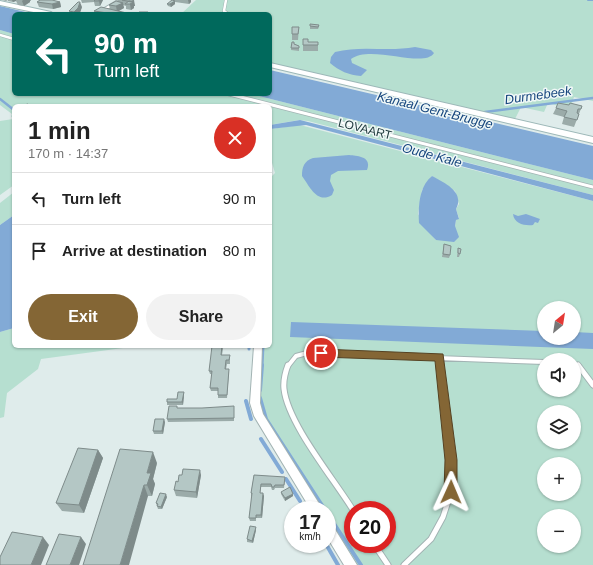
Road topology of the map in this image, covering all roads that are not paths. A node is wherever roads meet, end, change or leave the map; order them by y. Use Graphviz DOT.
graph roads {
  1 [pos="121,0"];
  2 [pos="226,0"];
  3 [pos="0,3"];
  4 [pos="42,12"];
  5 [pos="100,12"];
  6 [pos="224,12"];
  7 [pos="0,35"];
  8 [pos="12,38"];
  9 [pos="272,65"];
  10 [pos="237,96"];
  11 [pos="268,104"];
  12 [pos="272,105"];
  13 [pos="593,140"];
  14 [pos="593,187"];
  15 [pos="258,348"];
  16 [pos="440,357"];
  17 [pos="537,362"];
  18 [pos="581,369"];
  19 [pos="593,385"];
  20 [pos="311,501"];
  21 [pos="347,501"];
  22 [pos="336,541"];
  23 [pos="380,553"];
  24 [pos="351,565"];
  25 [pos="388,565"];
  26 [pos="404,565"];
  1 -- 5 [label="street"];
  2 -- 6 [label="lane"];
  3 -- 4 [label="street"];
  7 -- 8 [label="lane"];
  9 -- 13 [label="street"];
  10 -- 11 [label="lane, LOVAART"];
  12 -- 14 [label="lane, LOVAART"];
  15 -- 20 [label="street"];
  16 -- 17 [label="lane"];
  16 -- 21 [label="lane"];
  16 -- 26 [label="lane"];
  18 -- 19 [label="lane"];
  22 -- 24 [label="street"];
  23 -- 25 [label="lane"];
}
